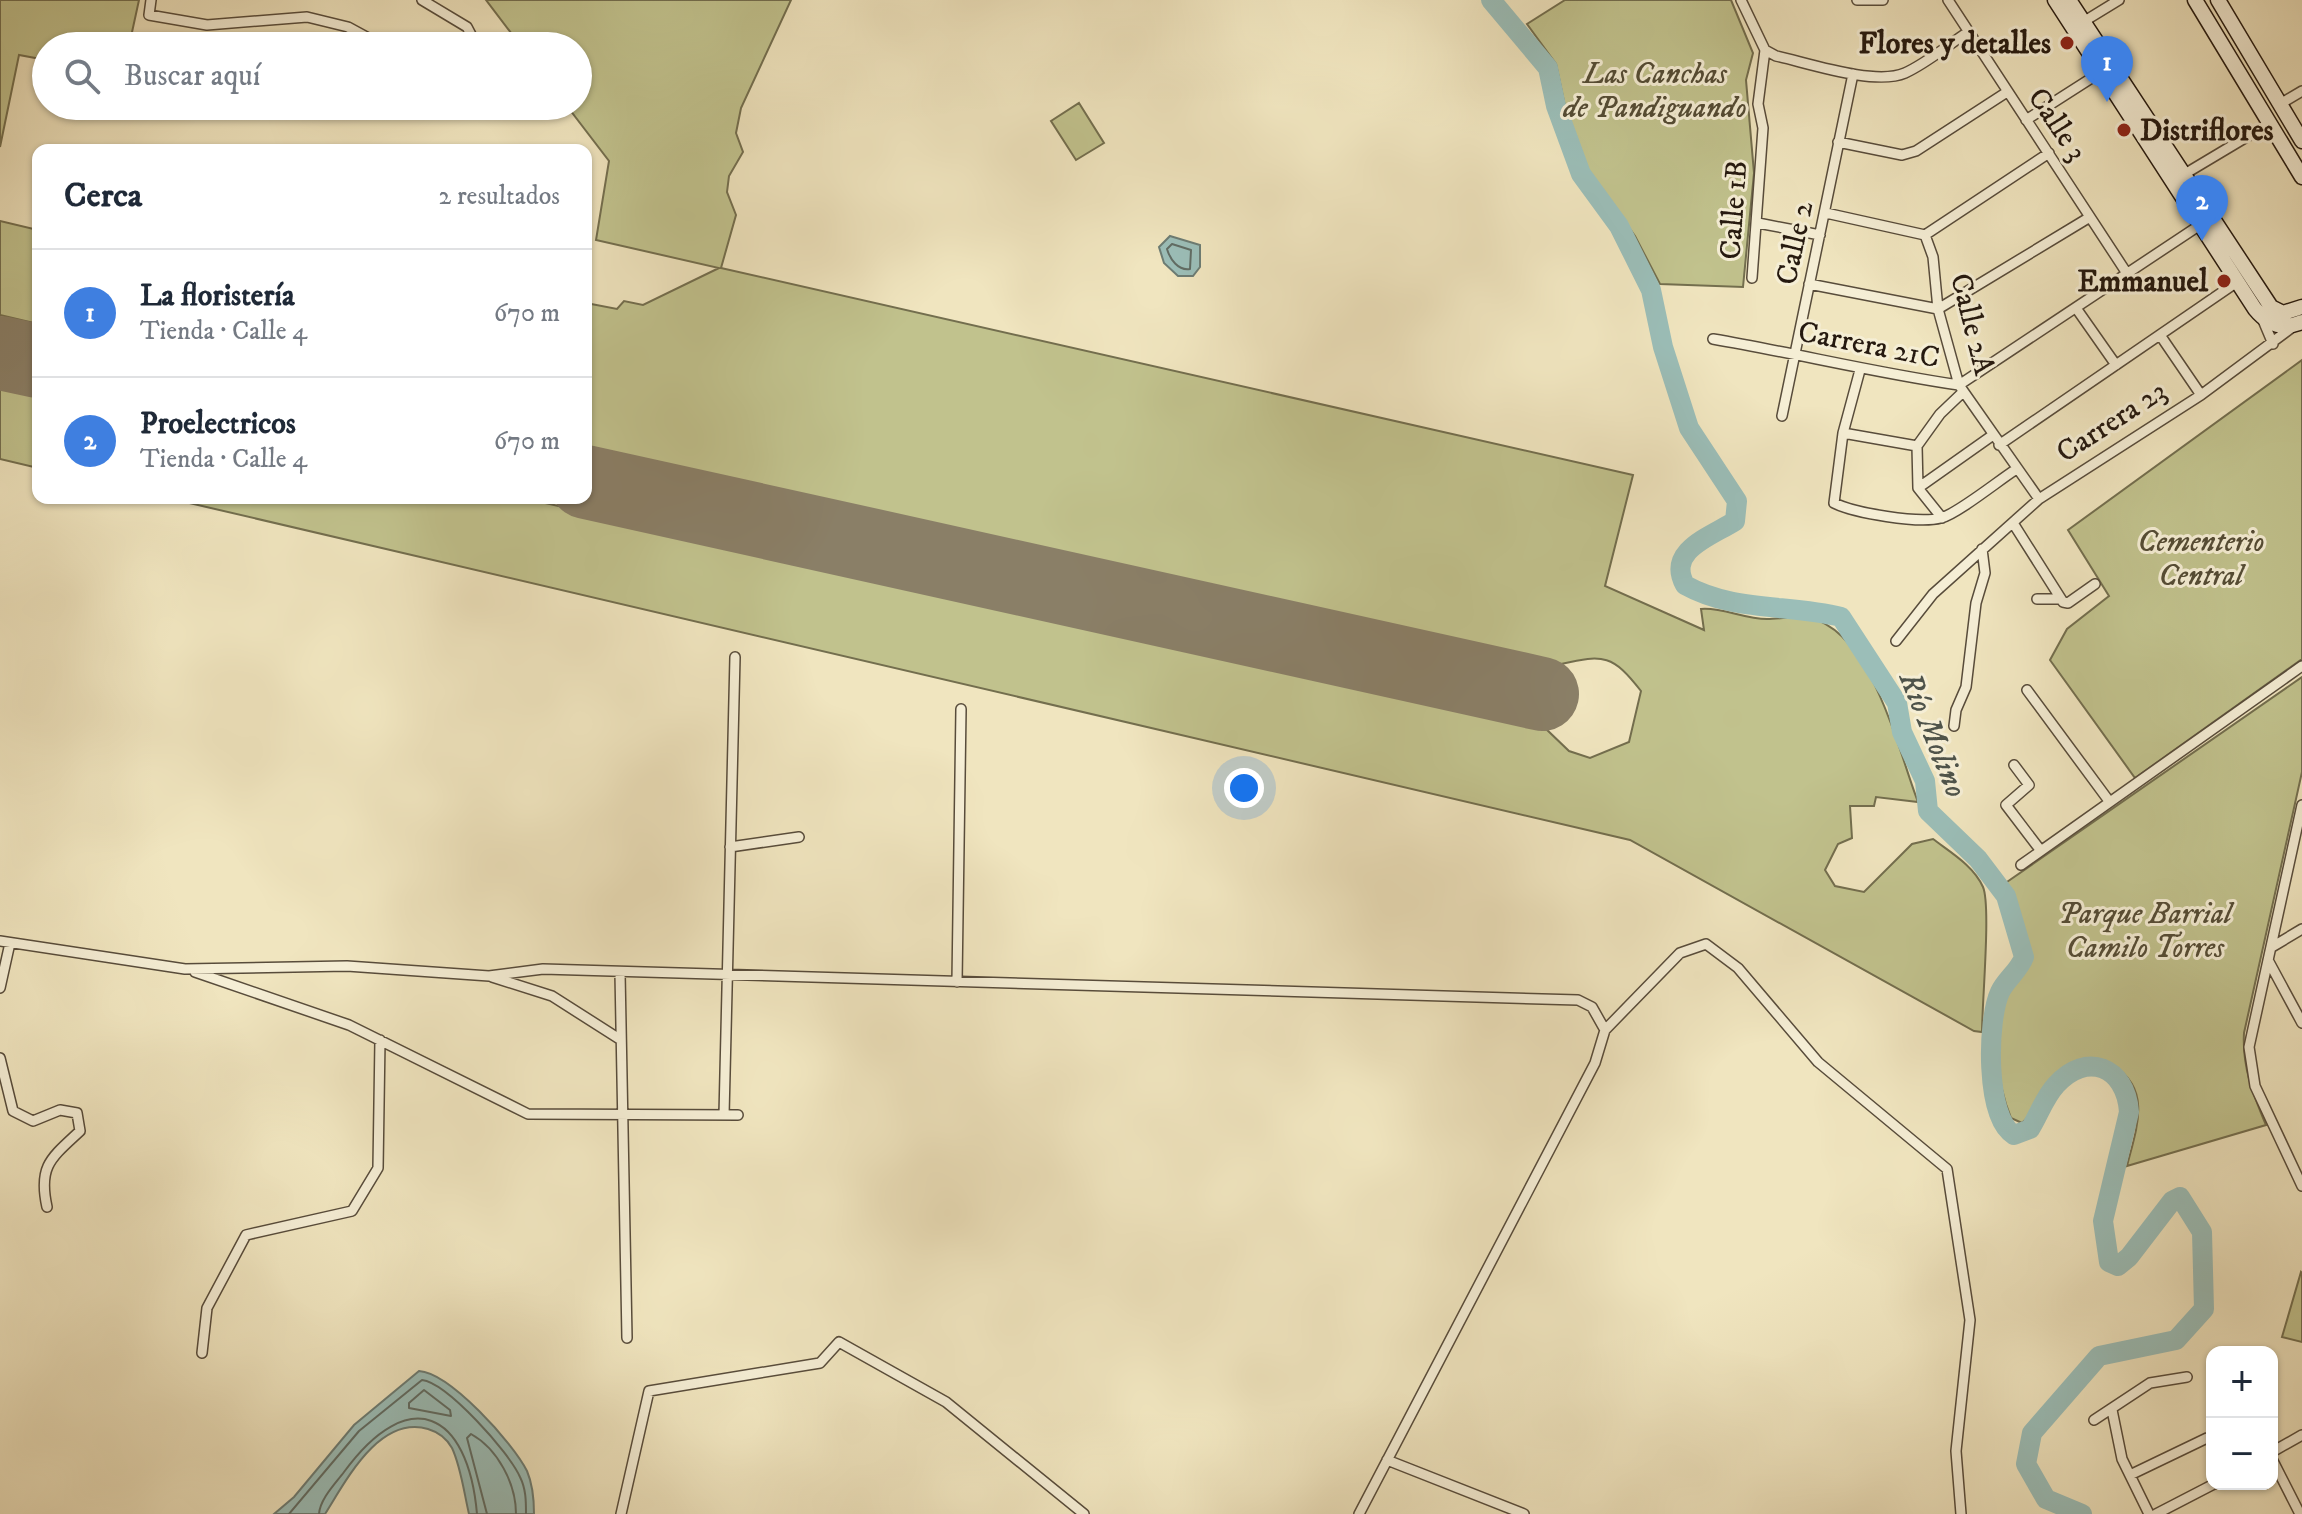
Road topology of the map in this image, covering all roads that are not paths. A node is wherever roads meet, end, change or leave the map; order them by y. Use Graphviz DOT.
graph roads {
  1 [pos="151,0"];
  2 [pos="422,0"];
  3 [pos="1741,0"];
  4 [pos="1857,0"];
  5 [pos="1883,0"];
  6 [pos="1948,0"];
  7 [pos="2055,0"];
  8 [pos="2069,0"];
  9 [pos="2119,0"];
  10 [pos="2195,0"];
  11 [pos="2218,0"];
  12 [pos="2083,22"];
  13 [pos="357,32"];
  14 [pos="470,32"];
  15 [pos="1968,32"];
  16 [pos="2218,37"];
  17 [pos="1765,50"];
  18 [pos="2257,65"];
  19 [pos="2101,72"];
  20 [pos="1853,74"];
  21 [pos="2302,91"];
  22 [pos="2007,92"];
  23 [pos="2280,104"];
  24 [pos="2026,120"];
  25 [pos="2270,123"];
  26 [pos="2139,130"];
  27 [pos="2302,141"];
  28 [pos="1838,142"];
  29 [pos="2164,147"];
  30 [pos="2049,153"];
  31 [pos="2183,175"];
  32 [pos="2302,177"];
  33 [pos="1826,213"];
  34 [pos="2090,217"];
  35 [pos="1758,223"];
  36 [pos="2200,225"];
  37 [pos="1820,235"];
  38 [pos="1925,235"];
  39 [pos="2128,275"];
  40 [pos="1752,278"];
  41 [pos="2237,282"];
  42 [pos="1809,284"];
  43 [pos="2302,307"];
  44 [pos="2076,308"];
  45 [pos="1938,309"];
  46 [pos="2262,318"];
  47 [pos="2298,324"];
  48 [pos="2160,335"];
  49 [pos="1713,339"];
  50 [pos="2273,344"];
  51 [pos="1795,353"];
  52 [pos="2116,365"];
  53 [pos="1860,370"];
  54 [pos="1961,388"];
  55 [pos="2201,395"];
  56 [pos="1782,416"];
  57 [pos="1843,433"];
  58 [pos="1993,435"];
  59 [pos="1999,445"];
  60 [pos="1917,446"];
  61 [pos="2015,470"];
  62 [pos="1918,488"];
  63 [pos="2039,499"];
  64 [pos="1942,518"];
  65 [pos="2013,523"];
  66 [pos="1982,549"];
  67 [pos="2095,584"];
  68 [pos="2037,599"];
  69 [pos="2059,599"];
  70 [pos="1896,641"];
  71 [pos="735,657"];
  72 [pos="2302,666"];
  73 [pos="2027,690"];
  74 [pos="961,709"];
  75 [pos="1954,726"];
  76 [pos="2014,765"];
  77 [pos="2109,801"];
  78 [pos="2302,805"];
  79 [pos="2295,832"];
  80 [pos="799,837"];
  81 [pos="2302,845"];
  82 [pos="730,847"];
  83 [pos="2041,851"];
  84 [pos="2021,865"];
  85 [pos="2302,929"];
  86 [pos="5,942"];
  87 [pos="2272,947"];
  88 [pos="2268,960"];
  89 [pos="185,969"];
  90 [pos="620,973"];
  91 [pos="726,975"];
  92 [pos="489,976"];
  93 [pos="957,982"];
  94 [pos="0,988"];
  95 [pos="2302,1023"];
  96 [pos="1605,1030"];
  97 [pos="380,1040"];
  98 [pos="621,1040"];
  99 [pos="0,1058"];
  100 [pos="724,1115"];
  101 [pos="738,1115"];
  102 [pos="623,1116"];
  103 [pos="2302,1186"];
  104 [pos="47,1207"];
  105 [pos="627,1338"];
  106 [pos="202,1353"];
  107 [pos="2187,1377"];
  108 [pos="2112,1410"];
  109 [pos="2094,1420"];
  110 [pos="2302,1435"];
  111 [pos="2206,1438"];
  112 [pos="2278,1449"];
  113 [pos="1387,1460"];
  114 [pos="2278,1471"];
  115 [pos="2130,1475"];
  116 [pos="2206,1488"];
  117 [pos="621,1514"];
  118 [pos="1084,1514"];
  119 [pos="1359,1514"];
  120 [pos="1524,1514"];
  121 [pos="1961,1514"];
  122 [pos="2149,1514"];
  123 [pos="2156,1514"];
  124 [pos="2300,1514"];
  1 -- 13 [label="street"];
  2 -- 14 [label="street"];
  3 -- 17 [label="street"];
  4 -- 5 [label="street"];
  6 -- 15 [label="street, Calle 3"];
  7 -- 19 [label="main road"];
  8 -- 12 [label="main road"];
  9 -- 12 [label="street"];
  10 -- 16 [label="main road"];
  11 -- 18 [label="main road"];
  12 -- 29 [label="main road"];
  15 -- 20 [label="street"];
  15 -- 22 [label="street, Calle 3"];
  16 -- 18 [label="main road"];
  16 -- 25 [label="main road"];
  17 -- 20 [label="street"];
  17 -- 35 [label="street, Calle 1B"];
  18 -- 23 [label="main road"];
  19 -- 24 [label="street"];
  19 -- 26 [label="main road"];
  20 -- 28 [label="street, Calle 2"];
  21 -- 23 [label="street"];
  22 -- 24 [label="street, Calle 3"];
  22 -- 28 [label="street"];
  23 -- 27 [label="main road"];
  24 -- 30 [label="street, Calle 3"];
  25 -- 31 [label="street"];
  25 -- 32 [label="main road"];
  26 -- 29 [label="main road"];
  26 -- 36 [label="main road"];
  28 -- 33 [label="street, Calle 2"];
  29 -- 31 [label="main road"];
  30 -- 34 [label="street, Calle 3"];
  30 -- 38 [label="street"];
  31 -- 43 [label="main road"];
  33 -- 37 [label="street, Calle 2"];
  33 -- 38 [label="street"];
  34 -- 39 [label="street, Calle 3"];
  34 -- 45 [label="street"];
  35 -- 37 [label="street"];
  35 -- 40 [label="street, Calle 1B"];
  36 -- 39 [label="street, Carrera 21C"];
  36 -- 41 [label="main road"];
  37 -- 42 [label="street, Calle 2"];
  38 -- 45 [label="street, Calle 2A"];
  39 -- 44 [label="street, Carrera 21C"];
  41 -- 46 [label="main road"];
  41 -- 48 [label="street"];
  42 -- 45 [label="street"];
  42 -- 51 [label="street, Calle 2"];
  44 -- 52 [label="street"];
  44 -- 54 [label="street, Carrera 21C"];
  45 -- 54 [label="street, Calle 2A"];
  46 -- 47 [label="main road, Carrera 23"];
  46 -- 50 [label="street"];
  47 -- 50 [label="street, Carrera 23"];
  48 -- 52 [label="street"];
  48 -- 55 [label="street"];
  49 -- 51 [label="street, Carrera 21C"];
  50 -- 55 [label="street, Carrera 23"];
  51 -- 53 [label="street, Carrera 21C"];
  51 -- 56 [label="street, Calle 2"];
  52 -- 59 [label="street"];
  53 -- 54 [label="street, Carrera 21C"];
  53 -- 57 [label="street"];
  54 -- 58 [label="street, Calle 2A"];
  54 -- 60 [label="street"];
  55 -- 63 [label="street, Carrera 23"];
  57 -- 60 [label="street"];
  57 -- 64 [label="street"];
  58 -- 59 [label="street, Calle 2A"];
  58 -- 62 [label="street"];
  59 -- 61 [label="street, Calle 2A"];
  60 -- 62 [label="street"];
  61 -- 63 [label="street, Calle 2A"];
  61 -- 64 [label="street"];
  62 -- 64 [label="street"];
  63 -- 65 [label="street, Carrera 23"];
  65 -- 66 [label="street, Carrera 23"];
  65 -- 69 [label="street"];
  66 -- 70 [label="street, Carrera 23"];
  66 -- 75 [label="street"];
  67 -- 69 [label="street"];
  68 -- 69 [label="street"];
  71 -- 82 [label="street"];
  72 -- 77 [label="street"];
  73 -- 77 [label="street"];
  74 -- 93 [label="street"];
  76 -- 83 [label="street"];
  77 -- 83 [label="street"];
  78 -- 79 [label="street"];
  79 -- 81 [label="street"];
  79 -- 87 [label="street"];
  80 -- 82 [label="street"];
  82 -- 91 [label="street"];
  83 -- 84 [label="street"];
  85 -- 87 [label="street"];
  86 -- 89 [label="street"];
  86 -- 94 [label="street"];
  87 -- 88 [label="street"];
  88 -- 95 [label="street"];
  88 -- 103 [label="street"];
  89 -- 92 [label="street"];
  89 -- 97 [label="street"];
  90 -- 91 [label="street"];
  90 -- 92 [label="street"];
  90 -- 98 [label="street"];
  91 -- 93 [label="street"];
  91 -- 100 [label="street"];
  92 -- 98 [label="street"];
  93 -- 96 [label="street"];
  96 -- 113 [label="street"];
  96 -- 121 [label="street"];
  97 -- 102 [label="street"];
  97 -- 106 [label="street"];
  98 -- 102 [label="street"];
  99 -- 104 [label="street"];
  100 -- 101 [label="street"];
  100 -- 102 [label="street"];
  102 -- 105 [label="street"];
  107 -- 108 [label="street"];
  108 -- 109 [label="street"];
  108 -- 115 [label="street"];
  110 -- 112 [label="street"];
  111 -- 115 [label="street"];
  113 -- 119 [label="street"];
  113 -- 120 [label="street"];
  114 -- 124 [label="street"];
  115 -- 122 [label="street"];
  116 -- 123 [label="street"];
  117 -- 118 [label="street"];
}
